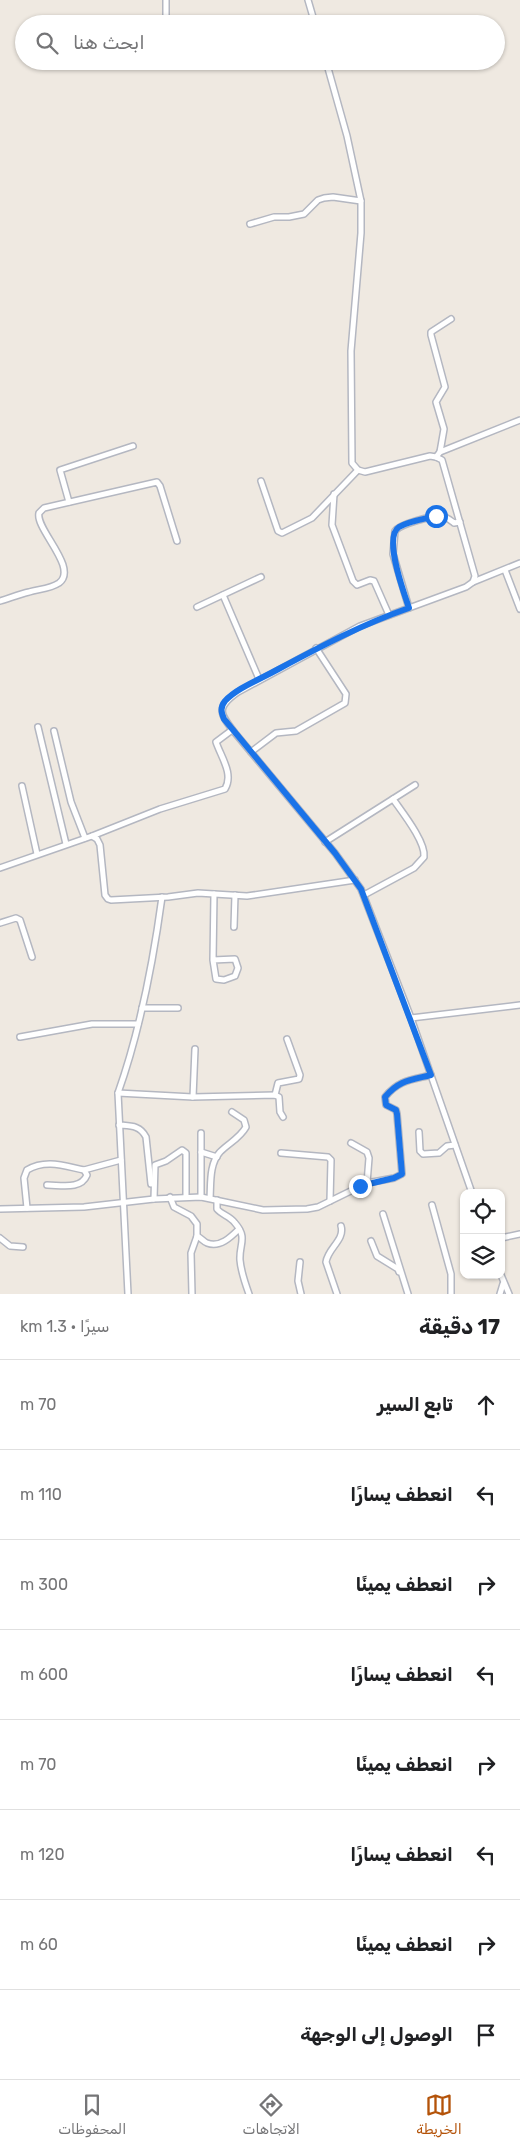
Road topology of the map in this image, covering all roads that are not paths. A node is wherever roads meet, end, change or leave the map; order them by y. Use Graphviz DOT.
graph roads {
  1 [pos="166,0"];
  2 [pos="308,0"];
  3 [pos="166,15"];
  4 [pos="312,15"];
  5 [pos="329,70"];
  6 [pos="361,201"];
  7 [pos="250,224"];
  8 [pos="451,319"];
  9 [pos="520,420"];
  10 [pos="133,446"];
  11 [pos="438,454"];
  12 [pos="358,470"];
  13 [pos="261,481"];
  14 [pos="334,494"];
  15 [pos="69,502"];
  16 [pos="460,522"];
  17 [pos="177,541"];
  18 [pos="520,563"];
  19 [pos="505,570"];
  20 [pos="262,577"];
  21 [pos="473,582"];
  22 [pos="223,595"];
  23 [pos="0,601"];
  24 [pos="197,607"];
  25 [pos="409,608"];
  26 [pos="520,609"];
  27 [pos="388,615"];
  28 [pos="316,648"];
  29 [pos="259,679"];
  30 [pos="38,727"];
  31 [pos="232,730"];
  32 [pos="54,731"];
  33 [pos="251,752"];
  34 [pos="414,785"];
  35 [pos="22,786"];
  36 [pos="393,799"];
  37 [pos="92,836"];
  38 [pos="85,838"];
  39 [pos="326,842"];
  40 [pos="66,844"];
  41 [pos="37,854"];
  42 [pos="0,868"];
  43 [pos="355,880"];
  44 [pos="214,894"];
  45 [pos="364,894"];
  46 [pos="234,895"];
  47 [pos="162,897"];
  48 [pos="0,923"];
  49 [pos="234,927"];
  50 [pos="32,957"];
  51 [pos="213,960"];
  52 [pos="520,1005"];
  53 [pos="142,1008"];
  54 [pos="178,1008"];
  55 [pos="411,1018"];
  56 [pos="138,1024"];
  57 [pos="20,1037"];
  58 [pos="287,1039"];
  59 [pos="195,1049"];
  60 [pos="431,1075"];
  61 [pos="118,1093"];
  62 [pos="275,1095"];
  63 [pos="193,1098"];
  64 [pos="232,1112"];
  65 [pos="283,1117"];
  66 [pos="119,1125"];
  67 [pos="419,1132"];
  68 [pos="201,1133"];
  69 [pos="351,1143"];
  70 [pos="455,1145"];
  71 [pos="201,1152"];
  72 [pos="281,1153"];
  73 [pos="216,1158"];
  74 [pos="121,1160"];
  75 [pos="84,1170"];
  76 [pos="367,1183"];
  77 [pos="151,1184"];
  78 [pos="47,1185"];
  79 [pos="471,1189"];
  80 [pos="186,1197"];
  81 [pos="201,1197"];
  82 [pos="170,1198"];
  83 [pos="210,1198"];
  84 [pos="154,1199"];
  85 [pos="217,1200"];
  86 [pos="330,1201"];
  87 [pos="123,1203"];
  88 [pos="432,1205"];
  89 [pos="27,1208"];
  90 [pos="0,1209"];
  91 [pos="383,1214"];
  92 [pos="341,1226"];
  93 [pos="239,1229"];
  94 [pos="520,1234"];
  95 [pos="197,1236"];
  96 [pos="505,1237"];
  97 [pos="0,1238"];
  98 [pos="371,1241"];
  99 [pos="23,1247"];
  100 [pos="300,1262"];
  101 [pos="502,1279"];
  102 [pos="503,1284"];
  103 [pos="128,1294"];
  104 [pos="192,1294"];
  105 [pos="249,1294"];
  106 [pos="301,1294"];
  107 [pos="337,1294"];
  108 [pos="408,1294"];
  109 [pos="451,1294"];
  110 [pos="500,1294"];
  111 [pos="509,1294"];
  1 -- 3 [label="street"];
  2 -- 4 [label="street"];
  5 -- 6 [label="street"];
  6 -- 7 [label="street"];
  6 -- 12 [label="street"];
  8 -- 11 [label="street"];
  9 -- 11 [label="street"];
  10 -- 15 [label="street"];
  11 -- 12 [label="street"];
  11 -- 16 [label="street"];
  12 -- 14 [label="street"];
  13 -- 14 [label="street"];
  14 -- 27 [label="street"];
  15 -- 17 [label="street"];
  15 -- 23 [label="street"];
  16 -- 21 [label="street"];
  16 -- 25 [label="street"];
  18 -- 19 [label="street"];
  19 -- 21 [label="street"];
  19 -- 26 [label="street"];
  20 -- 22 [label="street"];
  21 -- 25 [label="street"];
  22 -- 24 [label="street"];
  22 -- 29 [label="street"];
  25 -- 27 [label="street"];
  27 -- 28 [label="street"];
  28 -- 29 [label="street"];
  28 -- 33 [label="street"];
  29 -- 31 [label="street"];
  30 -- 40 [label="street"];
  31 -- 33 [label="street"];
  31 -- 37 [label="street"];
  32 -- 38 [label="street"];
  33 -- 39 [label="street"];
  34 -- 36 [label="street"];
  35 -- 41 [label="street"];
  36 -- 39 [label="street"];
  36 -- 45 [label="street"];
  37 -- 38 [label="street"];
  37 -- 47 [label="street"];
  38 -- 40 [label="street"];
  39 -- 43 [label="street"];
  40 -- 41 [label="street"];
  41 -- 42 [label="street"];
  43 -- 45 [label="street"];
  43 -- 46 [label="street"];
  44 -- 46 [label="street"];
  44 -- 47 [label="street"];
  44 -- 51 [label="street"];
  45 -- 55 [label="street"];
  46 -- 49 [label="street"];
  47 -- 53 [label="street"];
  48 -- 50 [label="street"];
  51 -- 51 [label="street"];
  52 -- 55 [label="street"];
  53 -- 54 [label="street"];
  53 -- 56 [label="street"];
  55 -- 60 [label="street"];
  56 -- 57 [label="street"];
  56 -- 61 [label="street"];
  58 -- 62 [label="street"];
  59 -- 63 [label="street"];
  60 -- 70 [label="street"];
  60 -- 76 [label="street"];
  61 -- 63 [label="street"];
  61 -- 66 [label="street"];
  62 -- 63 [label="street"];
  62 -- 65 [label="street"];
  64 -- 73 [label="street"];
  66 -- 74 [label="street"];
  66 -- 77 [label="street"];
  67 -- 70 [label="street"];
  68 -- 71 [label="street"];
  69 -- 76 [label="street"];
  70 -- 79 [label="street"];
  71 -- 73 [label="street"];
  71 -- 81 [label="street"];
  72 -- 86 [label="street"];
  73 -- 83 [label="street"];
  74 -- 75 [label="street"];
  74 -- 87 [label="street"];
  75 -- 78 [label="street"];
  75 -- 89 [label="street"];
  76 -- 86 [label="street"];
  80 -- 81 [label="street"];
  80 -- 82 [label="street"];
  80 -- 84 [label="street"];
  81 -- 83 [label="street"];
  82 -- 84 [label="street"];
  82 -- 95 [label="street"];
  83 -- 85 [label="street"];
  84 -- 87 [label="street"];
  85 -- 86 [label="street"];
  85 -- 93 [label="street"];
  87 -- 89 [label="street"];
  87 -- 103 [label="street"];
  88 -- 109 [label="street"];
  89 -- 90 [label="street"];
  91 -- 108 [label="street"];
  92 -- 107 [label="street"];
  93 -- 95 [label="street"];
  93 -- 105 [label="street"];
  94 -- 96 [label="street"];
  95 -- 104 [label="street"];
  97 -- 99 [label="street"];
  98 -- 108 [label="street"];
  100 -- 106 [label="street"];
  101 -- 102 [label="street"];
  102 -- 110 [label="street"];
  102 -- 111 [label="street"];
}
